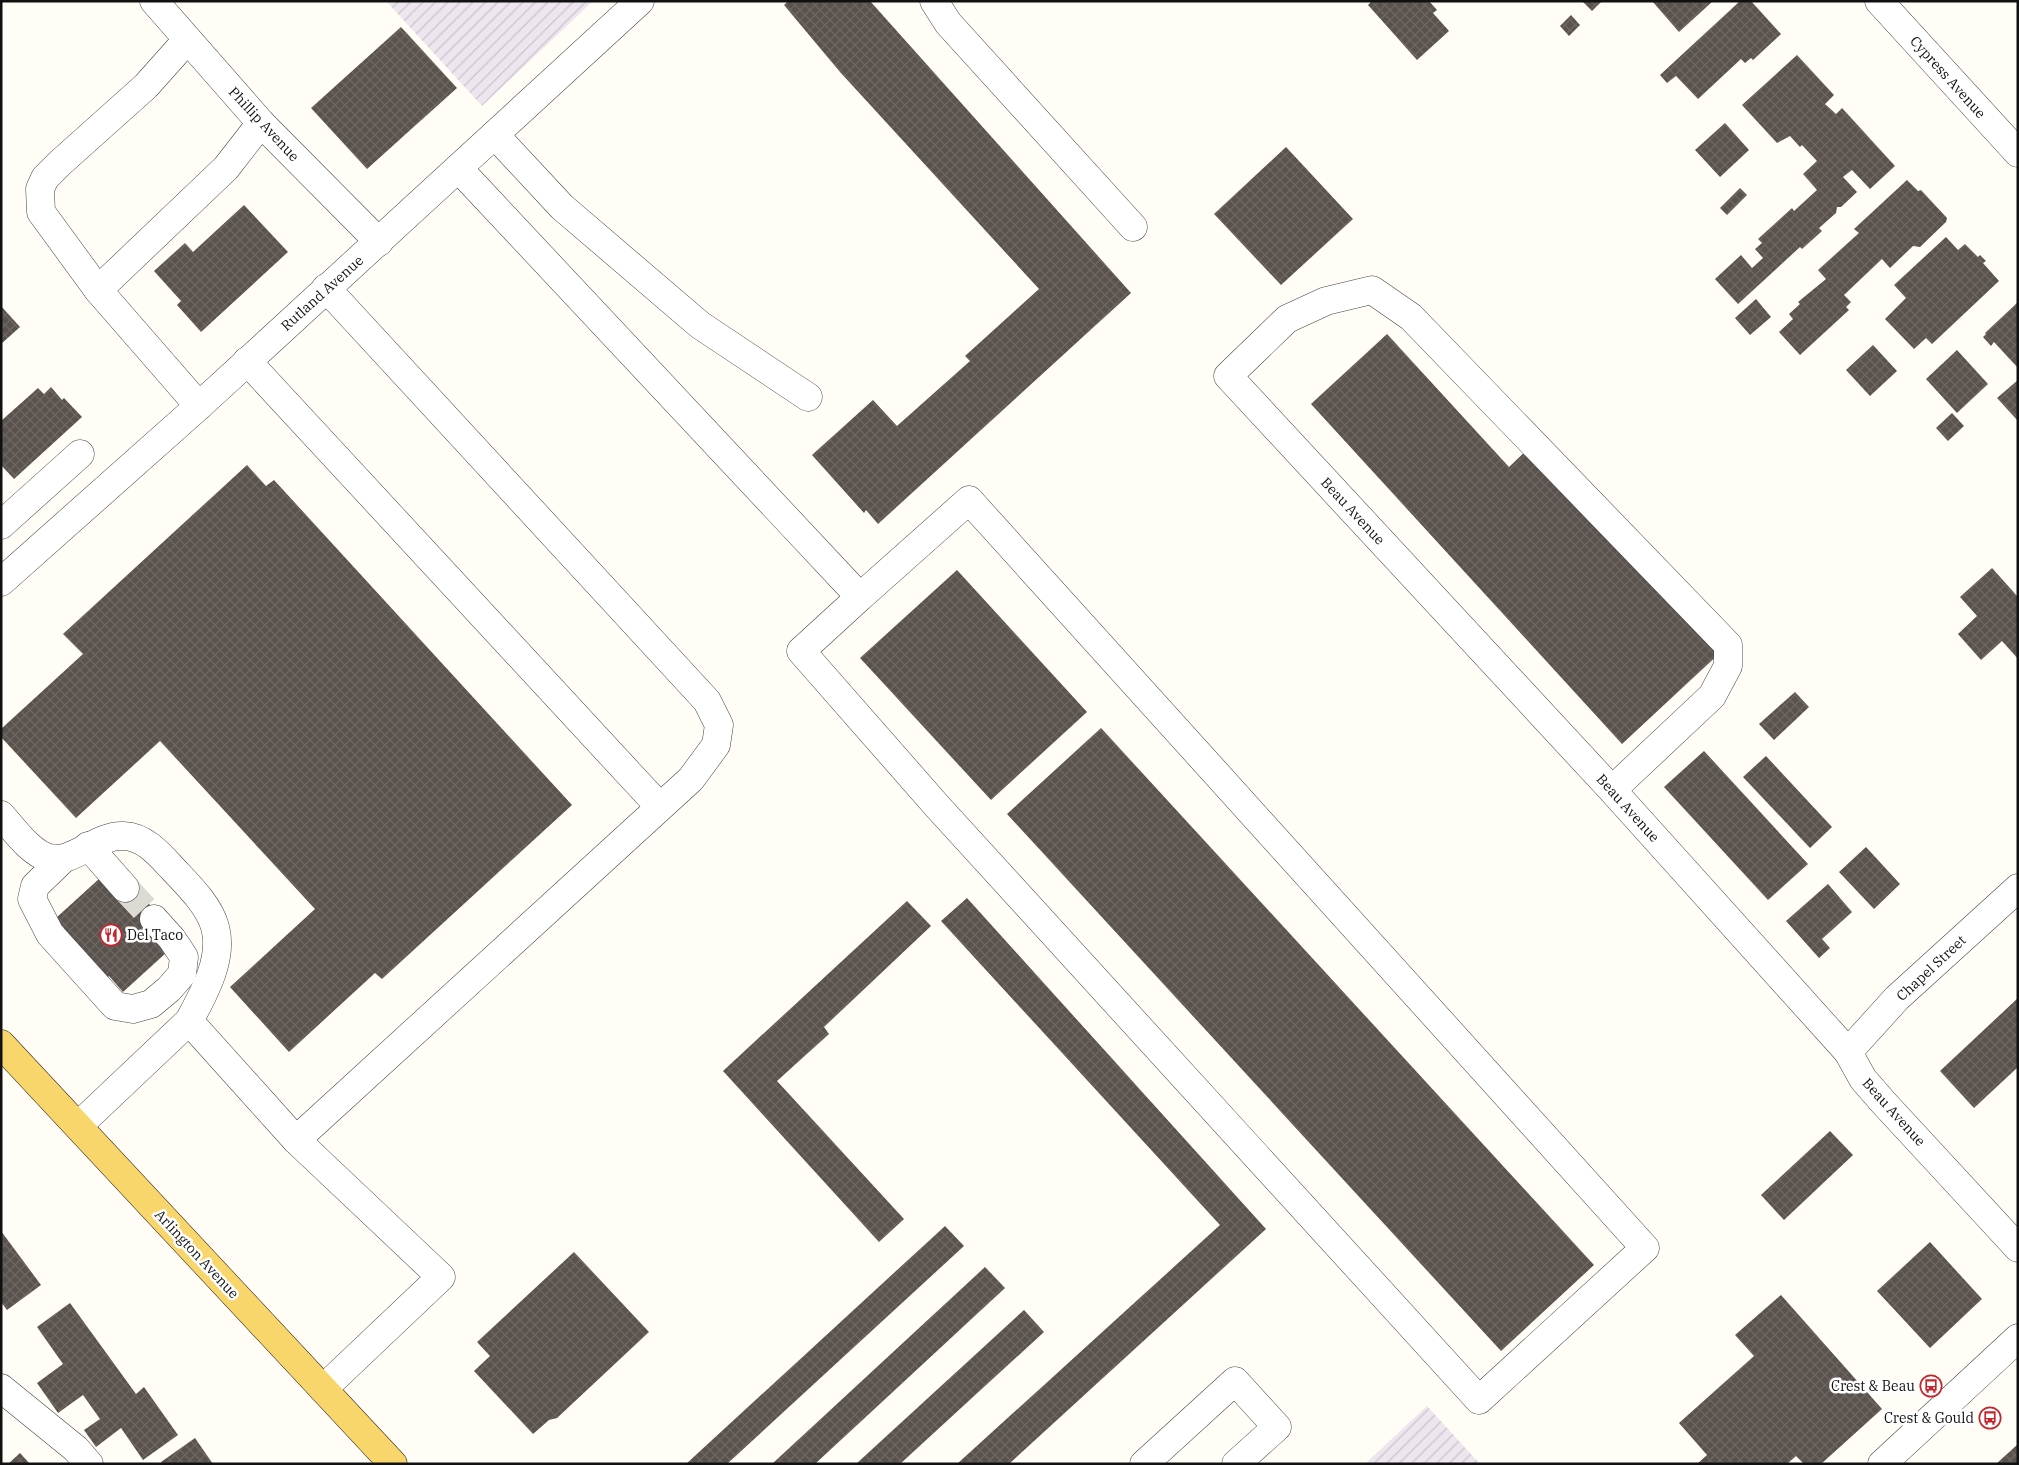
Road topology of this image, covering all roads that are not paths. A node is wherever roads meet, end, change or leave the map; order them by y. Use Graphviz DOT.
graph roads {
  1 [pos="154,1"];
  2 [pos="640,1"];
  3 [pos="934,1"];
  4 [pos="1878,1"];
  5 [pos="187,40"];
  6 [pos="261,123"];
  7 [pos="495,135"];
  8 [pos="2018,153"];
  9 [pos="458,168"];
  10 [pos="1133,227"];
  11 [pos="379,242"];
  12 [pos="326,288"];
  13 [pos="98,290"];
  14 [pos="247,361"];
  15 [pos="808,397"];
  16 [pos="199,406"];
  17 [pos="80,454"];
  18 [pos="1,525"];
  19 [pos="1,582"];
  20 [pos="860,597"];
  21 [pos="1612,790"];
  22 [pos="659,806"];
  23 [pos="1,815"];
  24 [pos="88,846"];
  25 [pos="63,859"];
  26 [pos="125,888"];
  27 [pos="2018,888"];
  28 [pos="154,919"];
  29 [pos="189,1021"];
  30 [pos="1,1044"];
  31 [pos="1848,1052"];
  32 [pos="78,1126"];
  33 [pos="296,1140"];
  34 [pos="2018,1248"];
  35 [pos="2018,1338"];
  36 [pos="1,1388"];
  37 [pos="323,1389"];
  38 [pos="89,1464"];
  39 [pos="393,1464"];
  40 [pos="1144,1464"];
  41 [pos="1236,1464"];
  42 [pos="1882,1464"];
  1 -- 5 [label="street, Phillip Avenue"];
  2 -- 7 [label="street, Rutland Avenue"];
  3 -- 10 [label="street"];
  4 -- 8 [label="street, Cypress Avenue"];
  5 -- 6 [label="street, Phillip Avenue"];
  5 -- 13 [label="street"];
  6 -- 11 [label="street, Phillip Avenue"];
  6 -- 13 [label="street"];
  7 -- 9 [label="street, Rutland Avenue"];
  7 -- 15 [label="street"];
  9 -- 11 [label="street, Rutland Avenue"];
  9 -- 20 [label="street"];
  11 -- 12 [label="street, Rutland Avenue"];
  12 -- 14 [label="street, Rutland Avenue"];
  12 -- 22 [label="street"];
  13 -- 16 [label="street"];
  14 -- 16 [label="street, Rutland Avenue"];
  14 -- 22 [label="street"];
  16 -- 19 [label="street, Rutland Avenue"];
  17 -- 18 [label="street"];
  20 -- 20 [label="street"];
  21 -- 21 [label="street, Beau Avenue"];
  21 -- 31 [label="street, Beau Avenue"];
  22 -- 33 [label="street"];
  23 -- 25 [label="street"];
  24 -- 25 [label="street"];
  24 -- 26 [label="street"];
  24 -- 29 [label="street"];
  25 -- 28 [label="street"];
  27 -- 31 [label="street, Chapel Street"];
  29 -- 32 [label="street"];
  29 -- 33 [label="street"];
  30 -- 32 [label="main road, Arlington Avenue"];
  31 -- 34 [label="street, Beau Avenue"];
  32 -- 37 [label="main road, Arlington Avenue"];
  33 -- 37 [label="street"];
  35 -- 42 [label="street"];
  36 -- 38 [label="street"];
  37 -- 39 [label="main road, Arlington Avenue"];
  40 -- 41 [label="street"];
}
